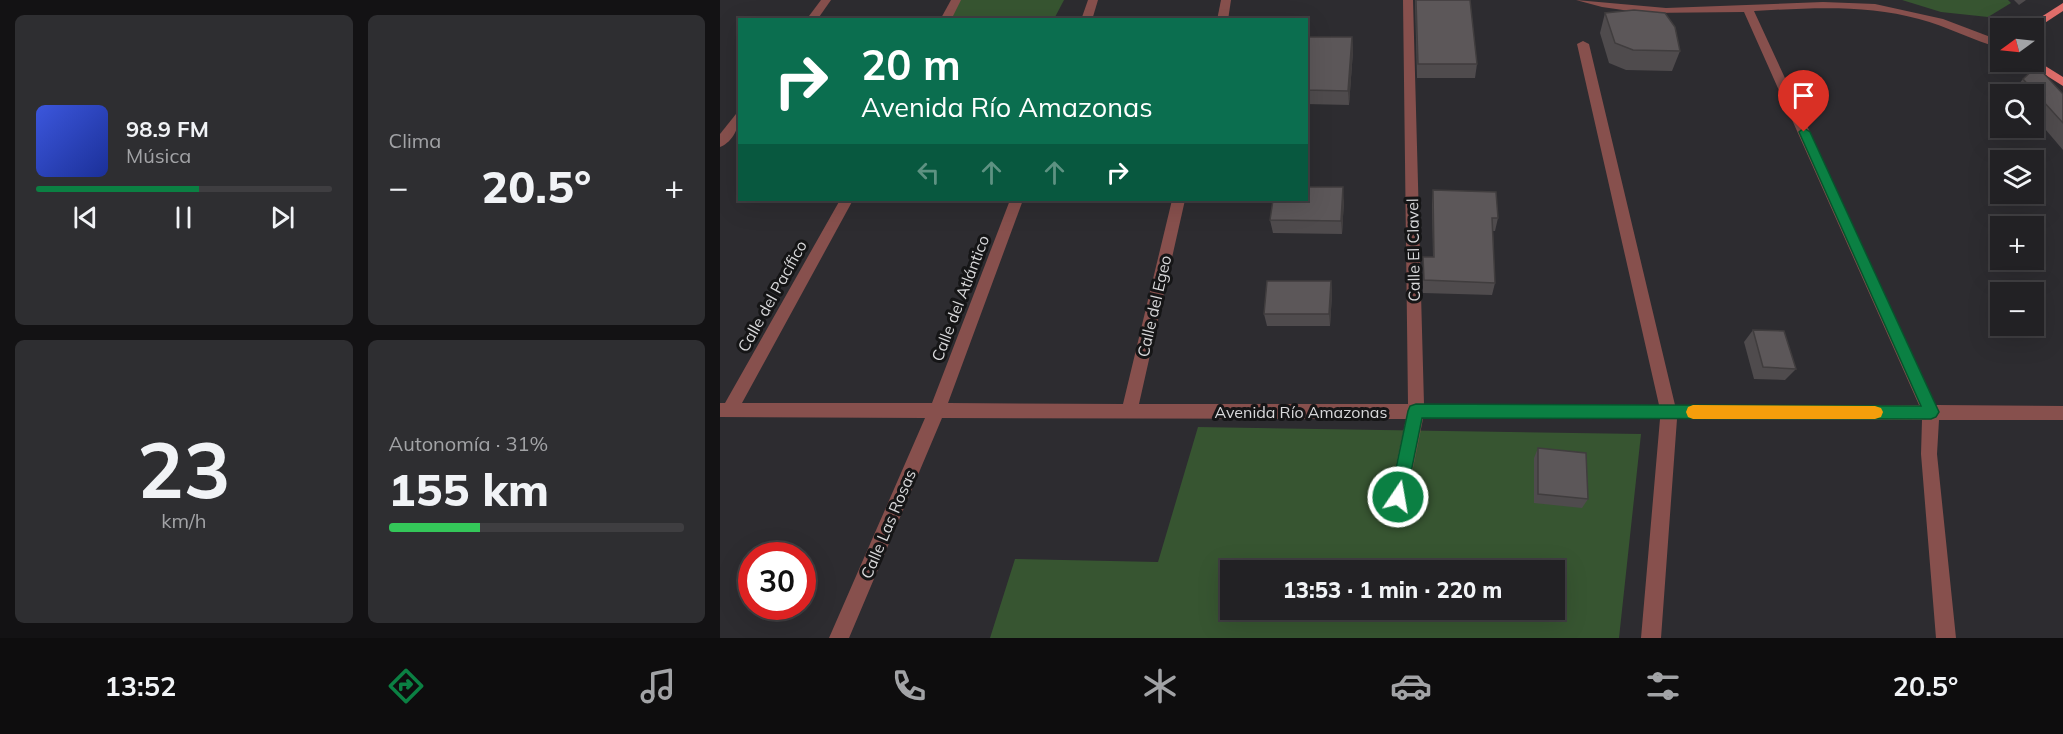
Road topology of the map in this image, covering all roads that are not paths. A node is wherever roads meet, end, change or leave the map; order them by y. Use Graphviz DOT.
graph roads {
  1 [pos="826,0"];
  2 [pos="956,0"];
  3 [pos="1093,0"];
  4 [pos="1226,0"];
  5 [pos="1408,0"];
  6 [pos="1581,0"];
  7 [pos="1718,5"];
  8 [pos="1693,6"];
  9 [pos="2063,6"];
  10 [pos="1747,7"];
  11 [pos="812,18"];
  12 [pos="946,18"];
  13 [pos="1087,18"];
  14 [pos="1222,18"];
  15 [pos="2044,18"];
  16 [pos="1990,40"];
  17 [pos="1583,44"];
  18 [pos="2044,70"];
  19 [pos="2063,82"];
  20 [pos="738,120"];
  21 [pos="720,144"];
  22 [pos="845,201"];
  23 [pos="1017,201"];
  24 [pos="1179,201"];
  25 [pos="725,410"];
  26 [pos="937,410"];
  27 [pos="1416,411"];
  28 [pos="1129,412"];
  29 [pos="1670,412"];
  30 [pos="1931,412"];
  31 [pos="2063,413"];
  32 [pos="1398,497"];
  33 [pos="839,638"];
  34 [pos="1650,638"];
  35 [pos="1946,638"];
  1 -- 11 [label="street"];
  2 -- 12 [label="street"];
  3 -- 13 [label="street"];
  4 -- 14 [label="street"];
  5 -- 27 [label="street, Calle El Clavel"];
  6 -- 8 [label="street"];
  7 -- 8 [label="street"];
  7 -- 10 [label="street"];
  9 -- 15 [label="main road"];
  10 -- 16 [label="street"];
  10 -- 30 [label="street"];
  17 -- 29 [label="street"];
  18 -- 19 [label="main road"];
  20 -- 21 [label="street"];
  22 -- 25 [label="street, Calle del Pacífico"];
  23 -- 26 [label="street, Calle del Atlántico"];
  24 -- 28 [label="street, Calle del Egeo"];
  25 -- 26 [label="street, Avenida Río Amazonas"];
  26 -- 28 [label="street, Avenida Río Amazonas"];
  26 -- 33 [label="street, Calle Las Rosas"];
  27 -- 28 [label="street, Avenida Río Amazonas"];
  27 -- 29 [label="street, Avenida Río Amazonas"];
  27 -- 32 [label="street, Calle El Clavel"];
  29 -- 30 [label="street, Avenida Río Amazonas"];
  29 -- 34 [label="street"];
  30 -- 31 [label="street, Avenida Río Amazonas"];
  30 -- 35 [label="street"];
}
